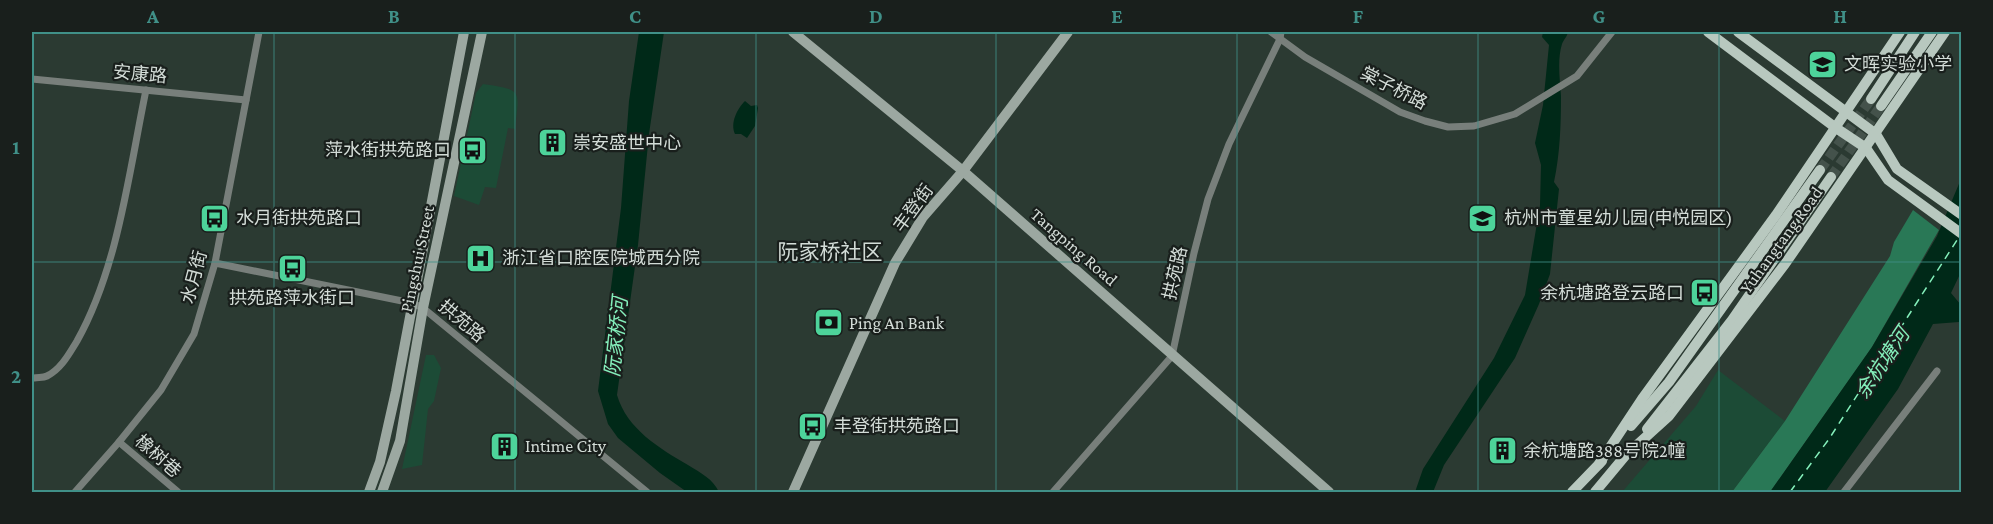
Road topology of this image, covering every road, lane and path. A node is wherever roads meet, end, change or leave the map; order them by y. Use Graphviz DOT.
graph roads {
  1 [pos="259,32"];
  2 [pos="464,32"];
  3 [pos="482,32"];
  4 [pos="794,32"];
  5 [pos="1068,32"];
  6 [pos="1272,32"];
  7 [pos="1612,32"];
  8 [pos="1708,32"];
  9 [pos="1738,32"];
  10 [pos="1900,32"];
  11 [pos="1915,32"];
  12 [pos="1932,32"];
  13 [pos="1945,32"];
  14 [pos="1281,35"];
  15 [pos="32,80"];
  16 [pos="147,90"];
  17 [pos="1871,99"];
  18 [pos="246,100"];
  19 [pos="1881,106"];
  20 [pos="1846,112"];
  21 [pos="1836,128"];
  22 [pos="1876,134"];
  23 [pos="1866,148"];
  24 [pos="1820,170"];
  25 [pos="963,171"];
  26 [pos="1831,177"];
  27 [pos="1962,215"];
  28 [pos="1962,234"];
  29 [pos="215,263"];
  30 [pos="412,303"];
  31 [pos="423,308"];
  32 [pos="1172,356"];
  33 [pos="1937,371"];
  34 [pos="34,378"];
  35 [pos="119,442"];
  36 [pos="1627,454"];
  37 [pos="1599,464"];
  38 [pos="75,492"];
  39 [pos="178,492"];
  40 [pos="369,492"];
  41 [pos="382,492"];
  42 [pos="647,492"];
  43 [pos="793,492"];
  44 [pos="1053,492"];
  45 [pos="1329,492"];
  46 [pos="1572,492"];
  47 [pos="1595,492"];
  48 [pos="1844,492"];
  1 -- 18 [label="street, 水月街"];
  2 -- 30 [label="street, Pingshui Street"];
  3 -- 31 [label="street, Pingshui Street"];
  4 -- 25 [label="street, Tangping Road"];
  5 -- 25 [label="street, 丰登街"];
  6 -- 14 [label="street, 棠子桥路"];
  7 -- 14 [label="street, 棠子桥路"];
  8 -- 21 [label="main road"];
  9 -- 20 [label="main road"];
  10 -- 20 [label="main road, Yuhangtang Road"];
  11 -- 17 [label="main road"];
  12 -- 19 [label="main road"];
  13 -- 22 [label="main road, Yuhangtang Road"];
  14 -- 32 [label="street, 拱苑路"];
  15 -- 16 [label="street, 安康路"];
  16 -- 18 [label="street, 安康路"];
  16 -- 34 [label="street"];
  18 -- 29 [label="street, 水月街"];
  20 -- 21 [label="main road, Yuhangtang Road"];
  20 -- 22 [label="main road"];
  21 -- 23 [label="main road"];
  21 -- 37 [label="main road, Yuhangtang Road"];
  22 -- 23 [label="main road, Yuhangtang Road"];
  22 -- 27 [label="main road"];
  23 -- 28 [label="main road"];
  23 -- 36 [label="main road, Yuhangtang Road"];
  24 -- 37 [label="main road, Yuhangtang Road"];
  25 -- 32 [label="street, Tangping Road"];
  25 -- 43 [label="street, 丰登街"];
  26 -- 36 [label="main road, Yuhangtang Road"];
  29 -- 30 [label="street, 拱苑路"];
  29 -- 35 [label="street, 水月街"];
  30 -- 31 [label="street, 拱苑路"];
  30 -- 40 [label="street, Pingshui Street"];
  31 -- 41 [label="street, Pingshui Street"];
  31 -- 42 [label="street, 拱苑路"];
  32 -- 44 [label="street, 拱苑路"];
  32 -- 45 [label="street, Tangping Road"];
  33 -- 48 [label="street"];
  35 -- 38 [label="street, 水月街"];
  35 -- 39 [label="street, 橡树巷"];
  36 -- 47 [label="main road, Yuhangtang Road"];
  37 -- 46 [label="main road, Yuhangtang Road"];
}
